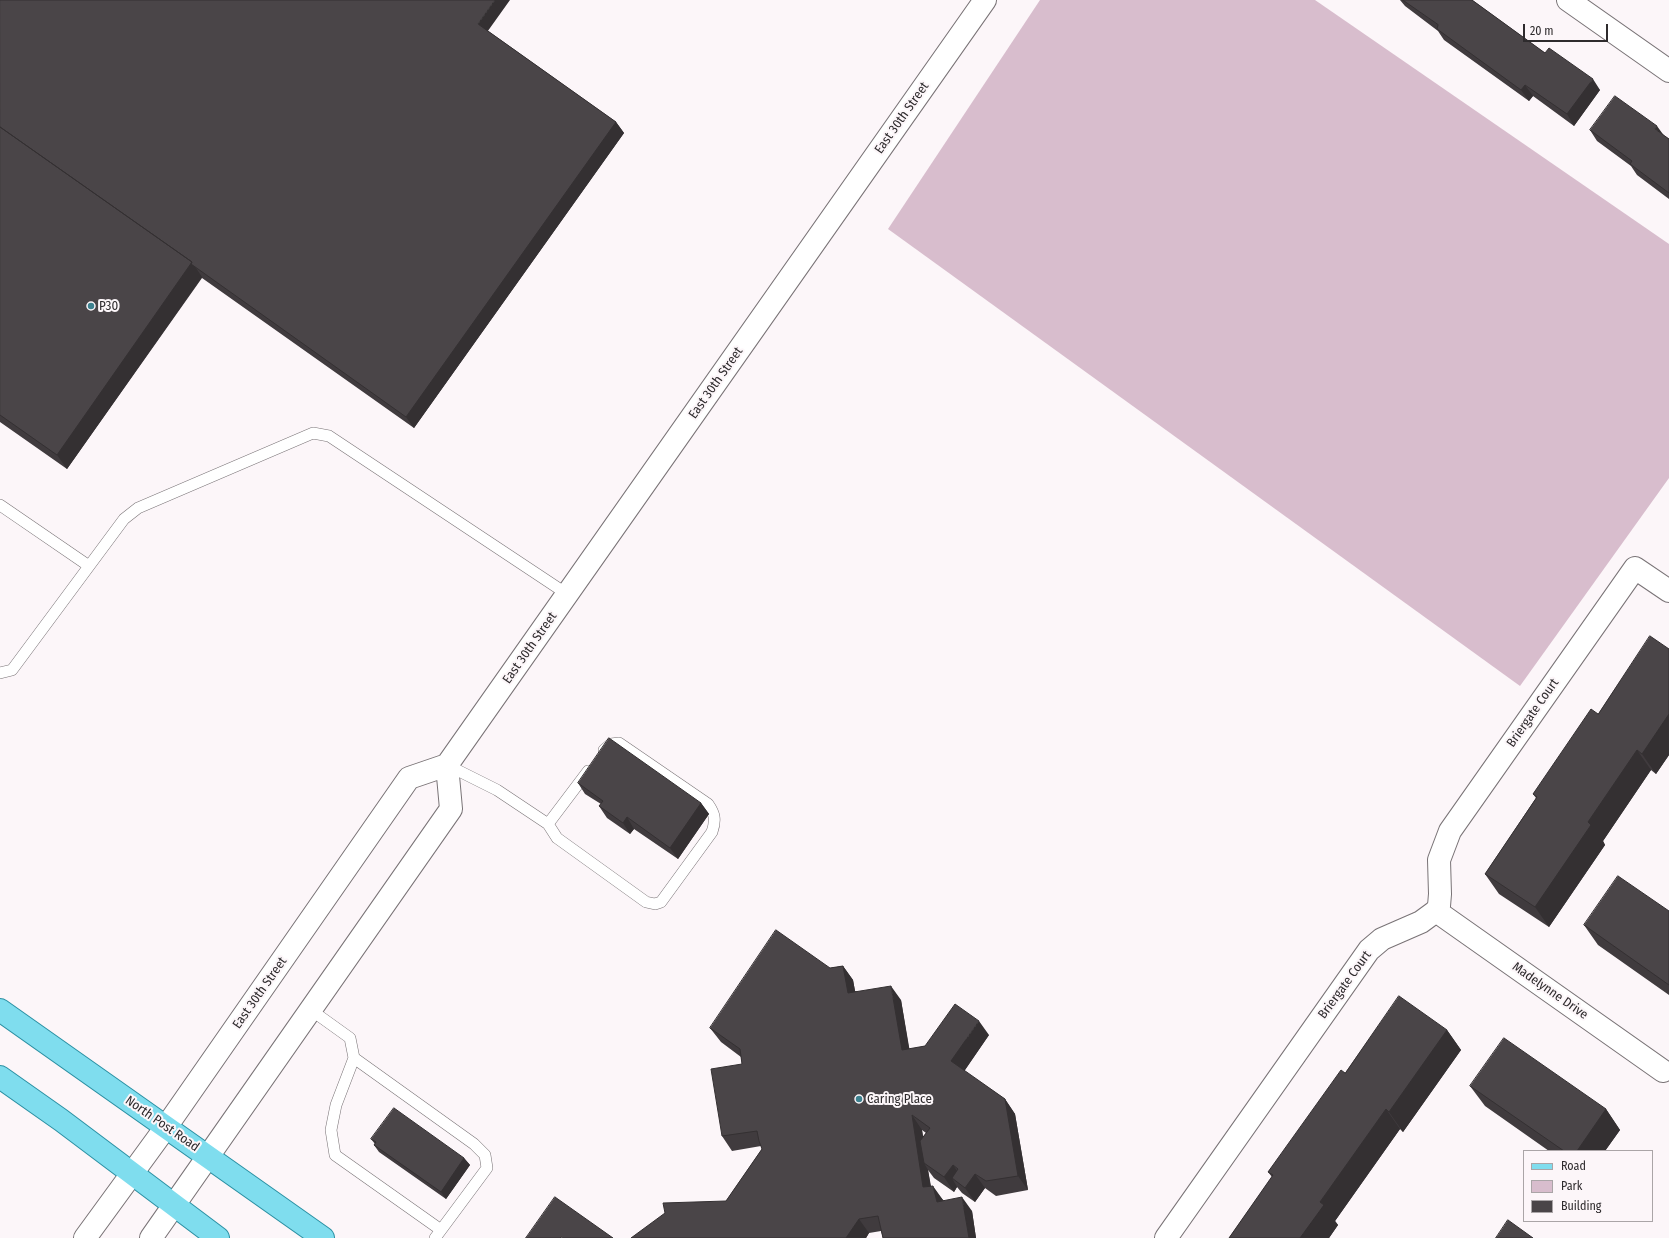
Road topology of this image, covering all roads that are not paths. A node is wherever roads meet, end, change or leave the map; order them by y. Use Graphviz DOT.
graph roads {
  1 [pos="985,0"];
  2 [pos="1568,0"];
  3 [pos="1669,71"];
  4 [pos="0,505"];
  5 [pos="89,566"];
  6 [pos="1669,591"];
  7 [pos="567,594"];
  8 [pos="0,673"];
  9 [pos="447,765"];
  10 [pos="548,824"];
  11 [pos="1436,911"];
  12 [pos="0,1010"];
  13 [pos="311,1010"];
  14 [pos="354,1058"];
  15 [pos="1664,1071"];
  16 [pos="0,1077"];
  17 [pos="166,1127"];
  18 [pos="208,1157"];
  19 [pos="132,1174"];
  20 [pos="174,1205"];
  21 [pos="438,1234"];
  22 [pos="85,1238"];
  23 [pos="151,1238"];
  24 [pos="218,1238"];
  25 [pos="323,1238"];
  26 [pos="1166,1238"];
  1 -- 7 [label="main road, East 30th Street"];
  2 -- 3 [label="main road"];
  4 -- 5 [label="lane"];
  5 -- 7 [label="lane"];
  5 -- 8 [label="lane"];
  6 -- 11 [label="main road, Briergate Court"];
  7 -- 9 [label="main road, East 30th Street"];
  9 -- 10 [label="lane"];
  9 -- 13 [label="main road"];
  9 -- 17 [label="main road, East 30th Street"];
  10 -- 10 [label="lane"];
  11 -- 15 [label="main road, Madelynne Drive"];
  11 -- 26 [label="main road, Briergate Court"];
  12 -- 17 [label="main road, North Post Road"];
  13 -- 14 [label="lane"];
  13 -- 18 [label="main road"];
  14 -- 21 [label="lane"];
  14 -- 21 [label="lane"];
  16 -- 19 [label="main road"];
  17 -- 18 [label="main road, North Post Road"];
  17 -- 19 [label="main road, East 30th Street"];
  18 -- 20 [label="main road"];
  18 -- 25 [label="main road, North Post Road"];
  19 -- 20 [label="main road"];
  19 -- 22 [label="main road, East 30th Street"];
  20 -- 23 [label="main road"];
  20 -- 24 [label="main road"];
}
